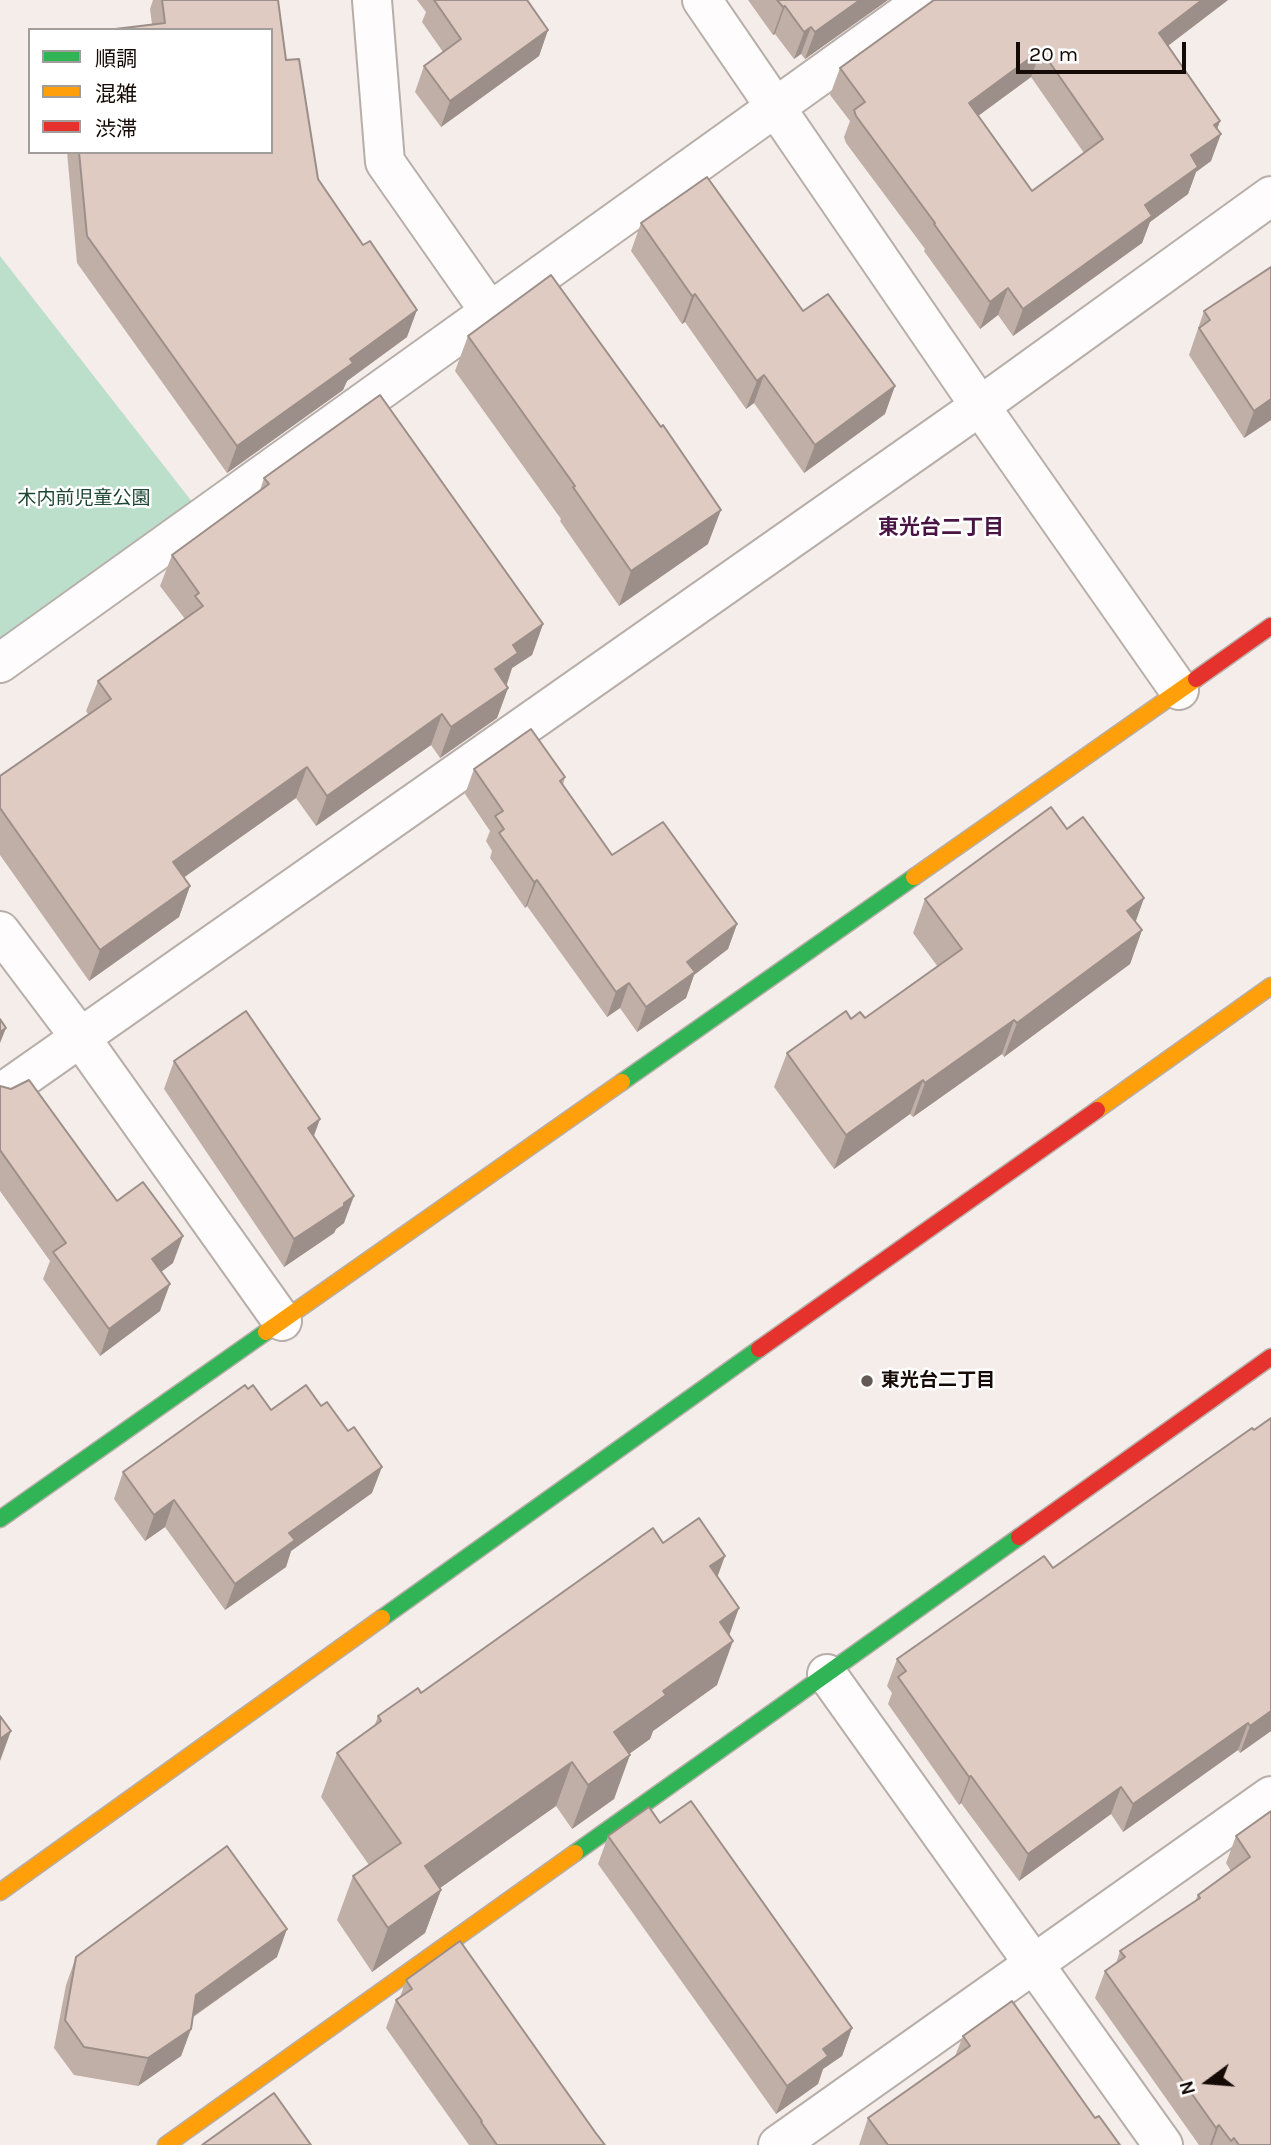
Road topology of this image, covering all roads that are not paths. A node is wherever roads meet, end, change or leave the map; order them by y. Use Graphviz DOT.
graph roads {
  1 [pos="372,0"];
  2 [pos="702,0"];
  3 [pos="925,0"];
  4 [pos="775,107"];
  5 [pos="1271,196"];
  6 [pos="490,312"];
  7 [pos="980,406"];
  8 [pos="1271,626"];
  9 [pos="0,663"];
  10 [pos="1179,690"];
  11 [pos="0,931"];
  12 [pos="1271,986"];
  13 [pos="80,1037"];
  14 [pos="0,1094"];
  15 [pos="282,1321"];
  16 [pos="1271,1357"];
  17 [pos="0,1519"];
  18 [pos="827,1674"];
  19 [pos="1271,1796"];
  20 [pos="0,1892"];
  21 [pos="1034,1964"];
  22 [pos="166,2145"];
  23 [pos="778,2145"];
  24 [pos="1163,2145"];
  1 -- 6 [label="street"];
  2 -- 4 [label="street"];
  3 -- 4 [label="street"];
  4 -- 6 [label="street"];
  4 -- 7 [label="street"];
  5 -- 7 [label="street"];
  6 -- 9 [label="street"];
  7 -- 10 [label="street"];
  7 -- 13 [label="street"];
  8 -- 10 [label="street"];
  10 -- 15 [label="street"];
  11 -- 13 [label="street"];
  12 -- 20 [label="street"];
  13 -- 14 [label="street"];
  13 -- 15 [label="street"];
  15 -- 17 [label="street"];
  16 -- 18 [label="street"];
  18 -- 21 [label="street"];
  18 -- 22 [label="street"];
  19 -- 21 [label="street"];
  21 -- 23 [label="street"];
  21 -- 24 [label="street"];
}
